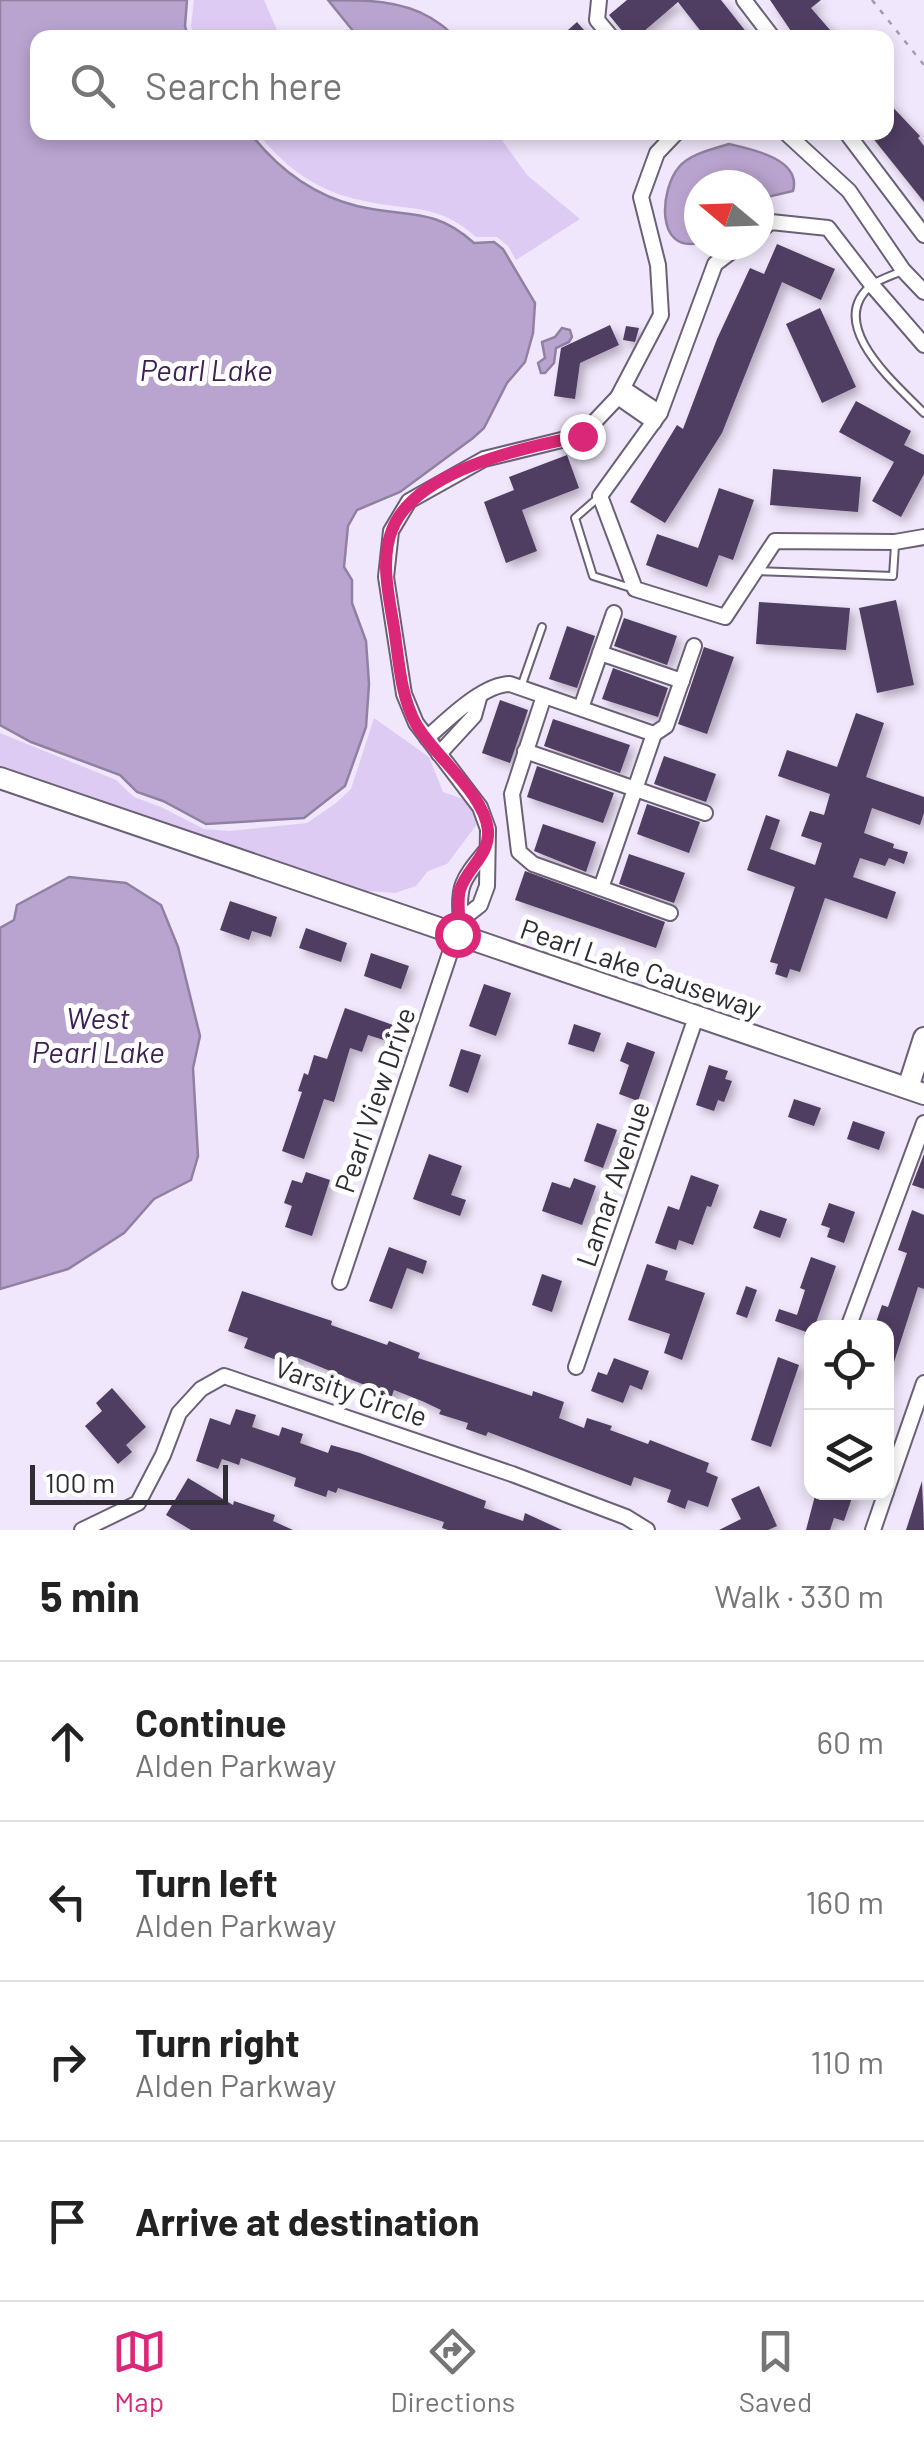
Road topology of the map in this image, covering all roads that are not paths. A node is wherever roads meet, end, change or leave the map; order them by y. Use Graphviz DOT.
graph roads {
  1 [pos="600,0"];
  2 [pos="744,0"];
  3 [pos="606,30"];
  4 [pos="767,30"];
  5 [pos="669,140"];
  6 [pos="795,140"];
  7 [pos="852,140"];
  8 [pos="774,222"];
  9 [pos="924,235"];
  10 [pos="720,260"];
  11 [pos="903,270"];
  12 [pos="872,285"];
  13 [pos="924,292"];
  14 [pos="924,345"];
  15 [pos="621,393"];
  16 [pos="924,413"];
  17 [pos="657,417"];
  18 [pos="600,496"];
  19 [pos="924,537"];
  20 [pos="895,542"];
  21 [pos="755,571"];
  22 [pos="635,589"];
  23 [pos="614,614"];
  24 [pos="542,627"];
  25 [pos="694,646"];
  26 [pos="600,653"];
  27 [pos="682,681"];
  28 [pos="520,687"];
  29 [pos="544,696"];
  30 [pos="480,698"];
  31 [pos="580,708"];
  32 [pos="654,734"];
  33 [pos="427,738"];
  34 [pos="524,752"];
  35 [pos="439,754"];
  36 [pos="0,778"];
  37 [pos="634,789"];
  38 [pos="705,814"];
  39 [pos="485,852"];
  40 [pos="600,888"];
  41 [pos="670,913"];
  42 [pos="459,927"];
  43 [pos="696,1018"];
  44 [pos="924,1038"];
  45 [pos="916,1091"];
  46 [pos="924,1124"];
  47 [pos="340,1282"];
  48 [pos="851,1320"];
  49 [pos="576,1367"];
  50 [pos="924,1383"];
  51 [pos="894,1469"];
  52 [pos="883,1500"];
  53 [pos="106,1526"];
  54 [pos="82,1530"];
  55 [pos="647,1530"];
  56 [pos="874,1530"];
  1 -- 3 [label="street"];
  2 -- 4 [label="street"];
  5 -- 15 [label="street"];
  6 -- 11 [label="street"];
  7 -- 9 [label="street"];
  8 -- 12 [label="street"];
  10 -- 17 [label="street"];
  11 -- 12 [label="lane"];
  11 -- 13 [label="street"];
  12 -- 14 [label="street"];
  12 -- 16 [label="lane"];
  15 -- 17 [label="street"];
  15 -- 33 [label="street"];
  17 -- 18 [label="street"];
  18 -- 22 [label="street"];
  18 -- 22 [label="lane"];
  19 -- 20 [label="street"];
  20 -- 21 [label="street"];
  20 -- 21 [label="lane"];
  21 -- 22 [label="street"];
  23 -- 26 [label="street"];
  24 -- 28 [label="lane"];
  25 -- 27 [label="street"];
  26 -- 27 [label="street"];
  26 -- 31 [label="street"];
  27 -- 32 [label="street"];
  28 -- 29 [label="street"];
  28 -- 30 [label="street"];
  29 -- 31 [label="street"];
  29 -- 34 [label="street"];
  30 -- 33 [label="street"];
  30 -- 35 [label="street"];
  31 -- 32 [label="street"];
  32 -- 37 [label="street"];
  33 -- 35 [label="street"];
  34 -- 37 [label="street"];
  34 -- 40 [label="street"];
  35 -- 39 [label="street"];
  36 -- 42 [label="street, Pearl Lake Causeway"];
  37 -- 38 [label="street"];
  37 -- 40 [label="street"];
  39 -- 42 [label="street"];
  39 -- 42 [label="street"];
  40 -- 41 [label="street"];
  42 -- 43 [label="street, Pearl Lake Causeway"];
  42 -- 47 [label="street, Pearl View Drive"];
  43 -- 45 [label="street, Pearl Lake Causeway"];
  43 -- 49 [label="street, Lamar Avenue"];
  44 -- 45 [label="street"];
  46 -- 48 [label="street"];
  50 -- 51 [label="street"];
  52 -- 56 [label="street"];
  53 -- 54 [label="street, Varsity Circle"];
  53 -- 55 [label="street, Varsity Circle"];
}
